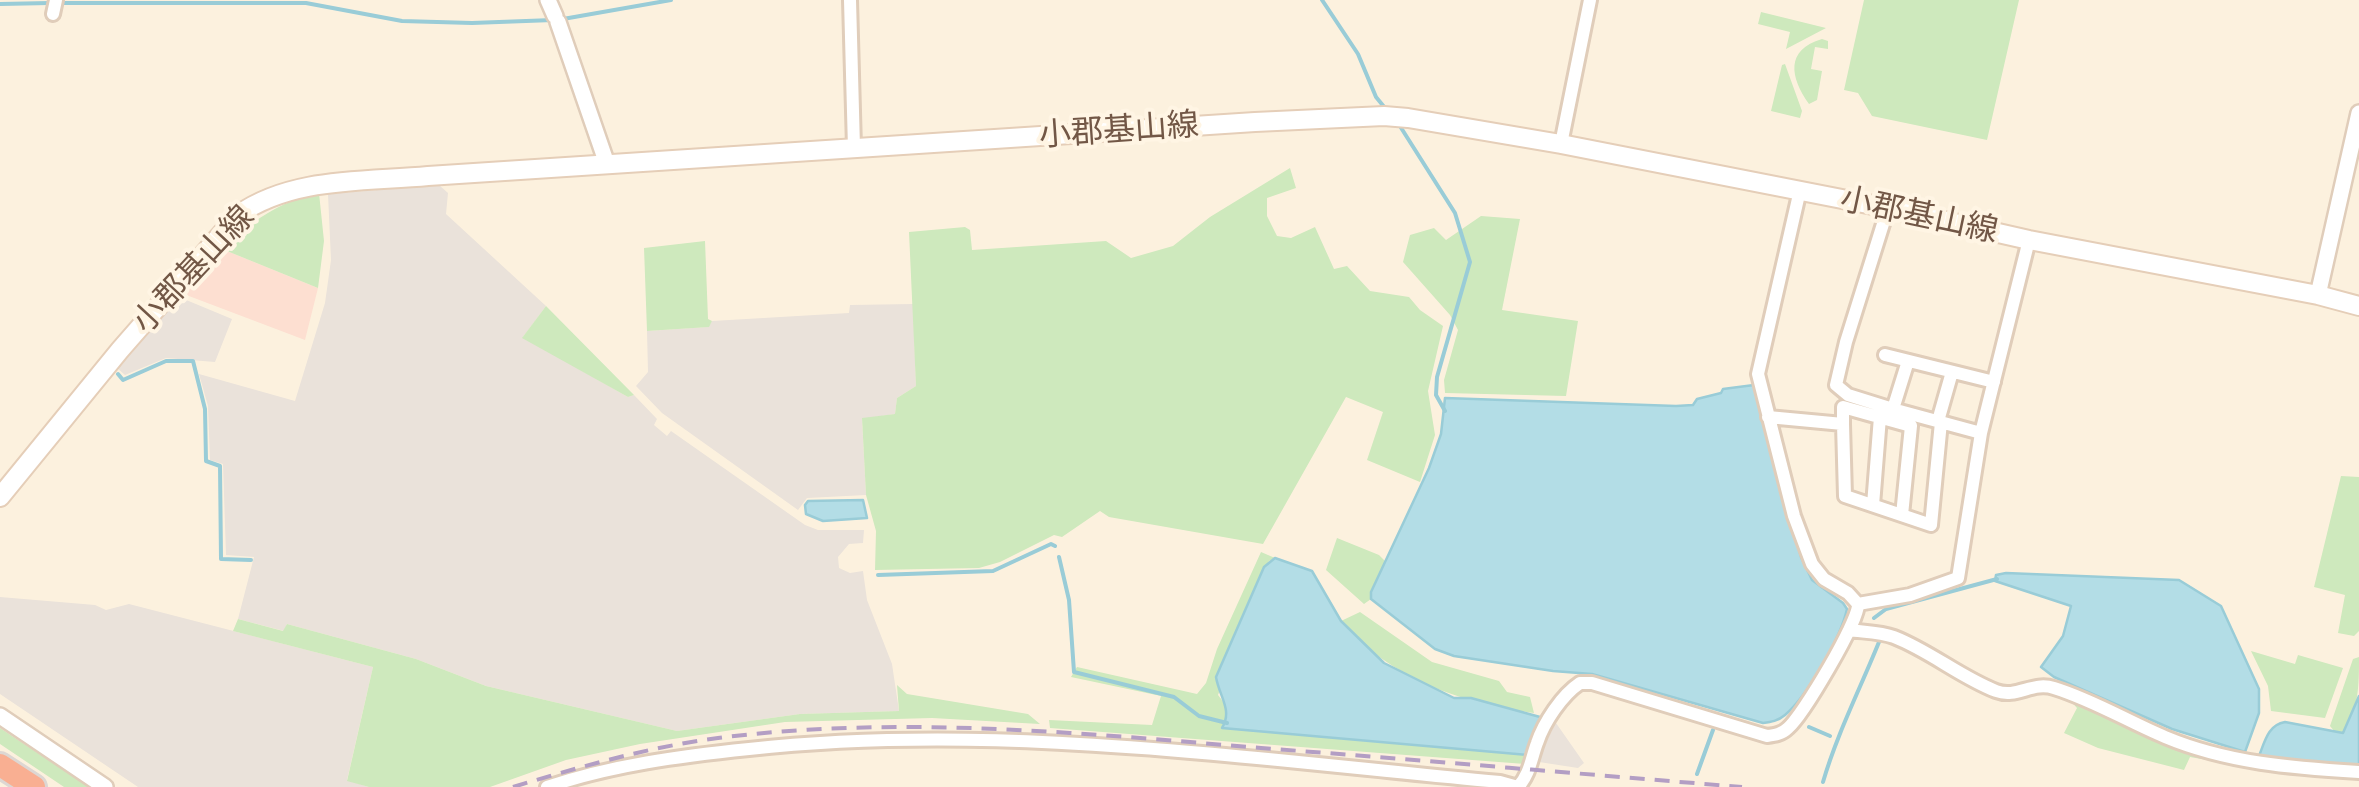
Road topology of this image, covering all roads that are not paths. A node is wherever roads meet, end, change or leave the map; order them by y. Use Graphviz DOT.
graph roads {
  1 [pos="850,0"];
  2 [pos="1590,0"];
  3 [pos="554,13"];
  4 [pos="2359,112"];
  5 [pos="1561,144"];
  6 [pos="854,148"];
  7 [pos="607,164"];
  8 [pos="1800,190"];
  9 [pos="1888,208"];
  10 [pos="2030,240"];
  11 [pos="2318,294"];
  12 [pos="2359,306"];
  13 [pos="1885,355"];
  14 [pos="1908,361"];
  15 [pos="1952,372"];
  16 [pos="1994,382"];
  17 [pos="1891,414"];
  18 [pos="1768,417"];
  19 [pos="1940,422"];
  20 [pos="1843,424"];
  21 [pos="1981,432"];
  22 [pos="0,496"];
  23 [pos="1872,505"];
  24 [pos="1902,515"];
  25 [pos="1858,604"];
  26 [pos="1850,630"];
  27 [pos="0,716"];
  28 [pos="0,764"];
  29 [pos="2359,772"];
  30 [pos="34,787"];
  31 [pos="105,787"];
  32 [pos="547,787"];
  1 -- 6 [label="street"];
  2 -- 5 [label="street"];
  3 -- 7 [label="street"];
  4 -- 11 [label="street"];
  5 -- 6 [label="main road, 小郡基山線"];
  5 -- 8 [label="main road, 小郡基山線"];
  6 -- 7 [label="main road, 小郡基山線"];
  7 -- 22 [label="main road, 小郡基山線"];
  8 -- 9 [label="main road, 小郡基山線"];
  8 -- 18 [label="street"];
  9 -- 10 [label="main road, 小郡基山線"];
  9 -- 17 [label="street"];
  10 -- 11 [label="main road, 小郡基山線"];
  10 -- 16 [label="street"];
  11 -- 12 [label="main road, 小郡基山線"];
  13 -- 14 [label="street"];
  14 -- 15 [label="street"];
  14 -- 17 [label="street"];
  15 -- 16 [label="street"];
  15 -- 19 [label="street"];
  16 -- 21 [label="street"];
  17 -- 19 [label="street"];
  17 -- 20 [label="street"];
  17 -- 23 [label="street"];
  17 -- 24 [label="street"];
  18 -- 20 [label="street"];
  18 -- 25 [label="street"];
  19 -- 21 [label="street"];
  19 -- 24 [label="street"];
  20 -- 23 [label="street"];
  21 -- 25 [label="street"];
  23 -- 24 [label="street"];
  25 -- 26 [label="street"];
  26 -- 29 [label="street"];
  26 -- 32 [label="street"];
  27 -- 31 [label="street"];
  28 -- 30 [label="highway"];
}
